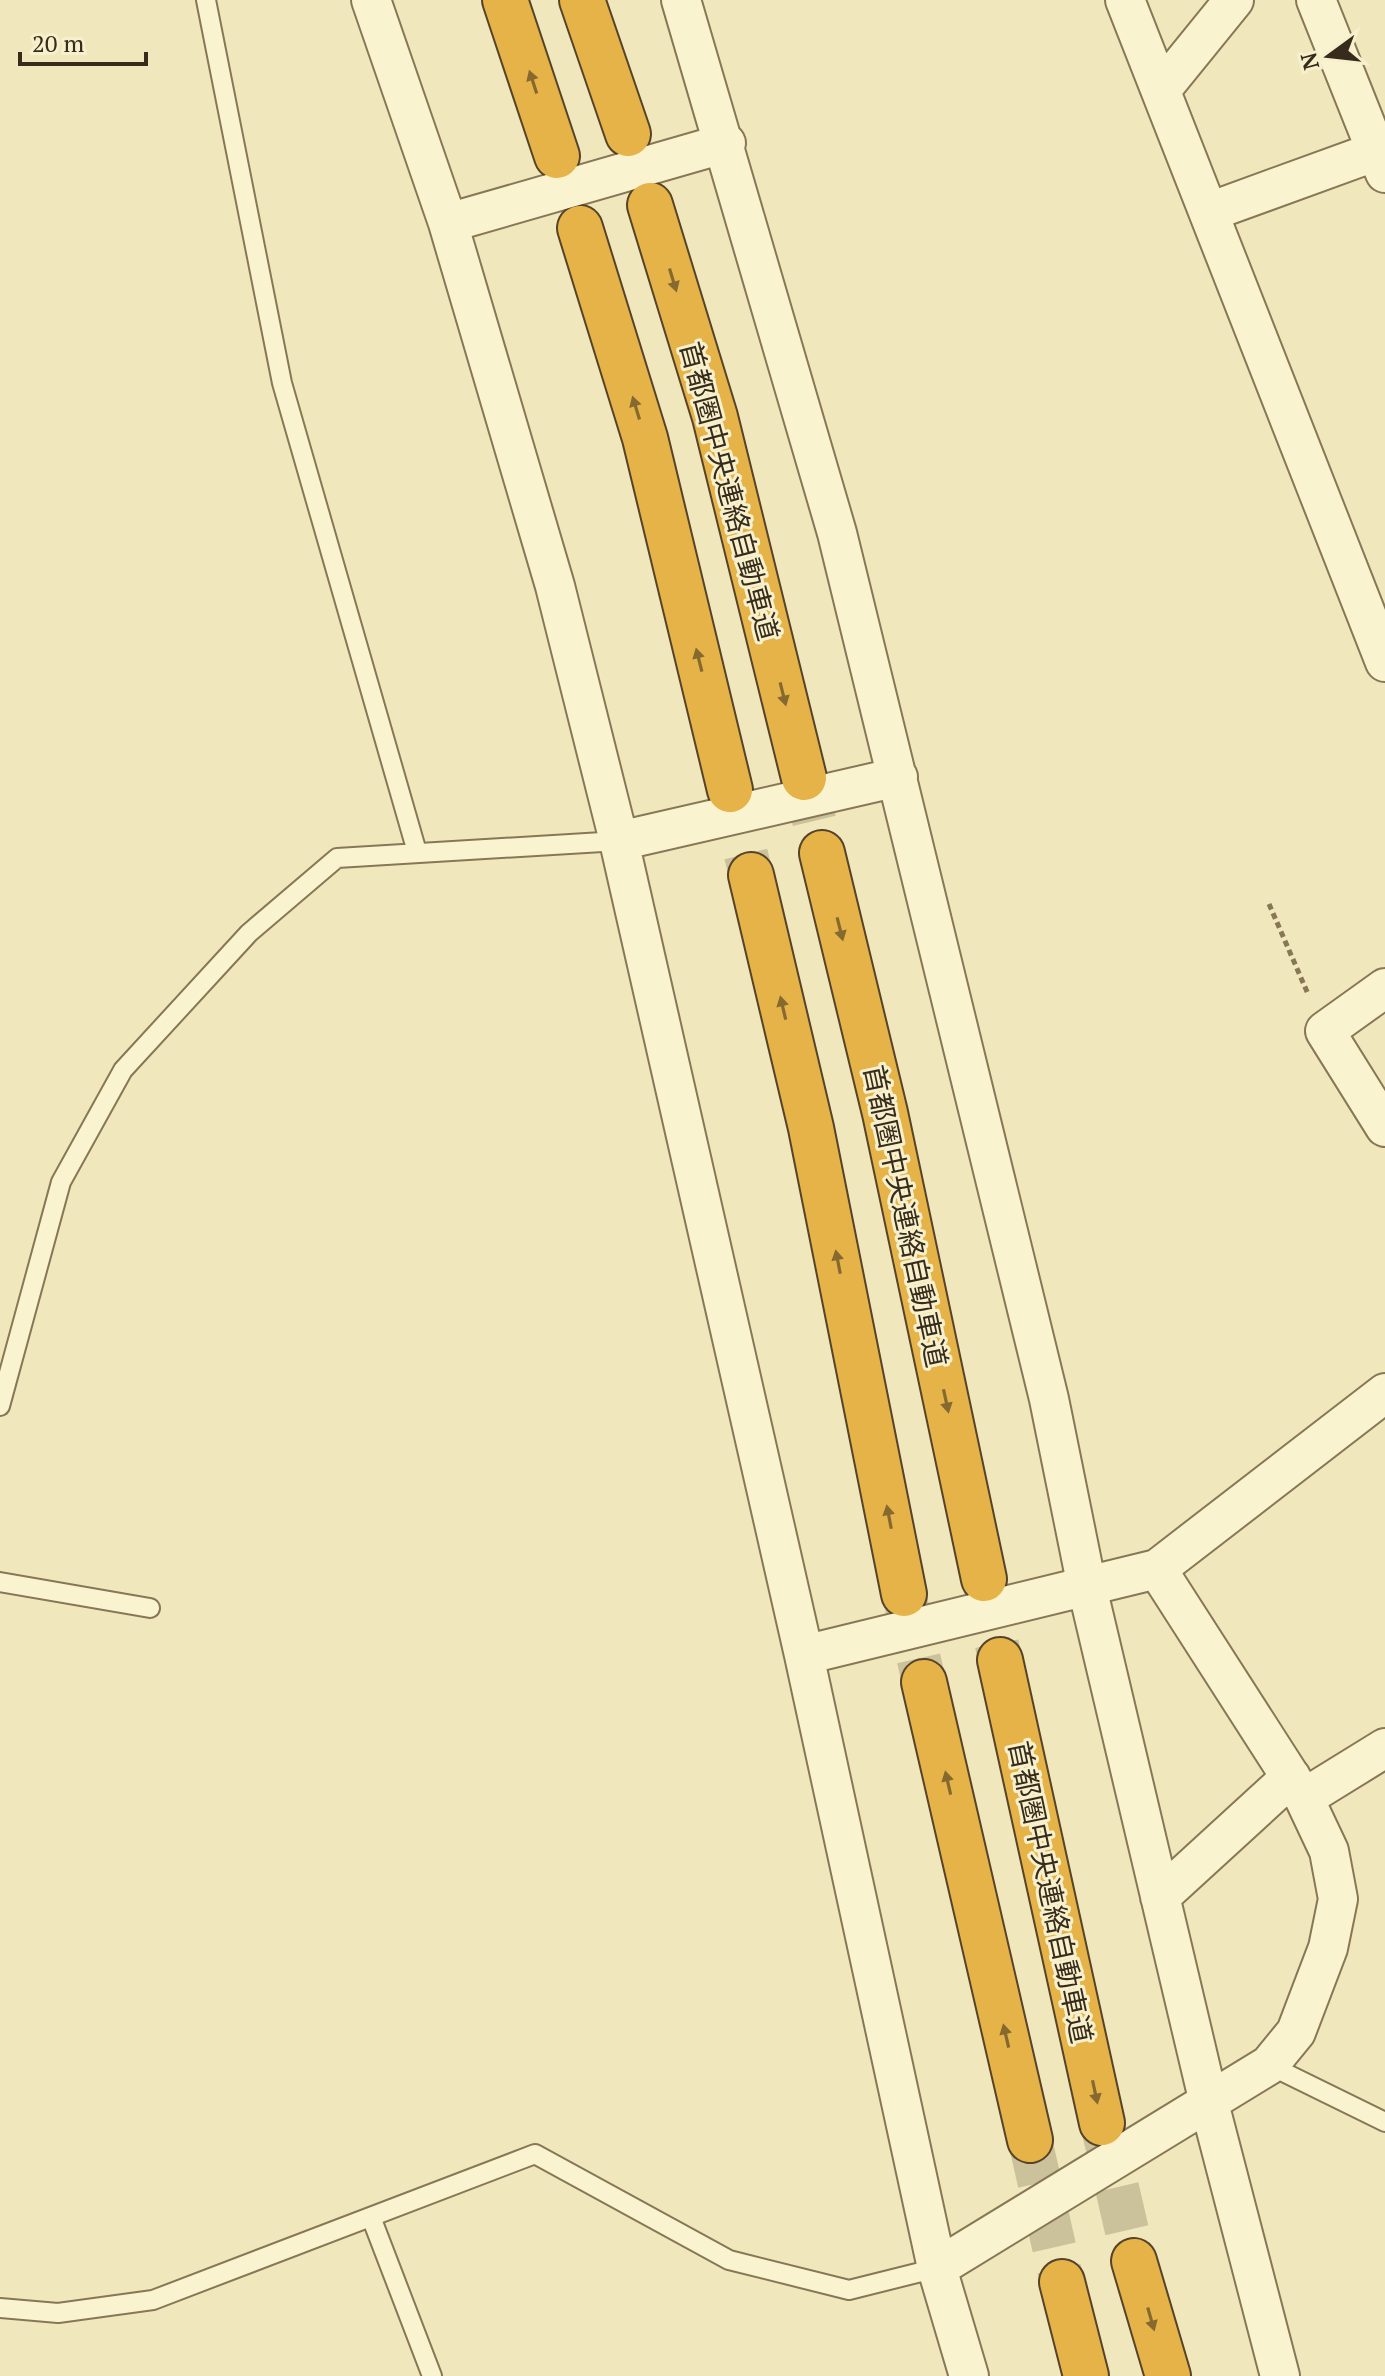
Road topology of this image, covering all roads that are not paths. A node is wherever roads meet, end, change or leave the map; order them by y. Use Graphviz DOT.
graph roads {
  1 [pos="206,0"];
  2 [pos="371,0"];
  3 [pos="505,0"];
  4 [pos="582,0"];
  5 [pos="681,0"];
  6 [pos="1125,0"];
  7 [pos="1234,0"];
  8 [pos="1316,0"];
  9 [pos="1161,90"];
  10 [pos="628,134"];
  11 [pos="726,143"];
  12 [pos="557,156"];
  13 [pos="1382,158"];
  14 [pos="650,205"];
  15 [pos="1209,212"];
  16 [pos="448,223"];
  17 [pos="580,228"];
  18 [pos="1374,601"];
  19 [pos="1385,662"];
  20 [pos="898,777"];
  21 [pos="804,778"];
  22 [pos="730,790"];
  23 [pos="619,841"];
  24 [pos="417,852"];
  25 [pos="822,853"];
  26 [pos="751,875"];
  27 [pos="1385,988"];
  28 [pos="1385,1127"];
  29 [pos="1385,1393"];
  30 [pos="0,1406"];
  31 [pos="1157,1569"];
  32 [pos="984,1579"];
  33 [pos="0,1582"];
  34 [pos="1087,1587"];
  35 [pos="904,1594"];
  36 [pos="150,1608"];
  37 [pos="804,1655"];
  38 [pos="1000,1660"];
  39 [pos="924,1682"];
  40 [pos="1385,1748"];
  41 [pos="1298,1787"];
  42 [pos="1160,1897"];
  43 [pos="1269,2065"];
  44 [pos="1209,2103"];
  45 [pos="1385,2122"];
  46 [pos="1102,2123"];
  47 [pos="1030,2140"];
  48 [pos="371,2217"];
  49 [pos="1134,2261"];
  50 [pos="937,2268"];
  51 [pos="1062,2282"];
  52 [pos="0,2308"];
  53 [pos="432,2376"];
  54 [pos="969,2376"];
  55 [pos="1086,2376"];
  56 [pos="1168,2376"];
  57 [pos="1280,2376"];
  1 -- 24 [label="lane"];
  2 -- 16 [label="street"];
  12 -- 3 [label="highway, one-way"];
  4 -- 10 [label="highway"];
  5 -- 11 [label="street"];
  6 -- 9 [label="street"];
  7 -- 9 [label="street"];
  8 -- 13 [label="street"];
  9 -- 15 [label="street"];
  11 -- 16 [label="street"];
  11 -- 20 [label="street"];
  13 -- 15 [label="street"];
  14 -- 21 [label="highway, 首都圏中央連絡自動車道, one-way"];
  15 -- 18 [label="street"];
  16 -- 23 [label="street"];
  22 -- 17 [label="highway, one-way"];
  18 -- 19 [label="street"];
  20 -- 23 [label="street"];
  20 -- 34 [label="street"];
  23 -- 24 [label="lane"];
  23 -- 37 [label="street"];
  24 -- 30 [label="lane"];
  25 -- 32 [label="highway, 首都圏中央連絡自動車道, one-way"];
  35 -- 26 [label="highway, one-way"];
  27 -- 28 [label="street"];
  29 -- 31 [label="street"];
  31 -- 34 [label="street"];
  31 -- 41 [label="street"];
  33 -- 36 [label="lane"];
  34 -- 37 [label="street"];
  34 -- 42 [label="street"];
  37 -- 50 [label="street"];
  38 -- 46 [label="highway, 首都圏中央連絡自動車道, one-way"];
  47 -- 39 [label="highway, one-way"];
  40 -- 41 [label="street"];
  41 -- 42 [label="street"];
  41 -- 43 [label="street"];
  42 -- 44 [label="street"];
  43 -- 44 [label="street"];
  43 -- 45 [label="lane"];
  44 -- 50 [label="street"];
  44 -- 57 [label="street"];
  48 -- 50 [label="lane"];
  48 -- 52 [label="lane"];
  48 -- 53 [label="lane"];
  49 -- 56 [label="highway, one-way"];
  50 -- 54 [label="street"];
  51 -- 55 [label="highway"];
}
